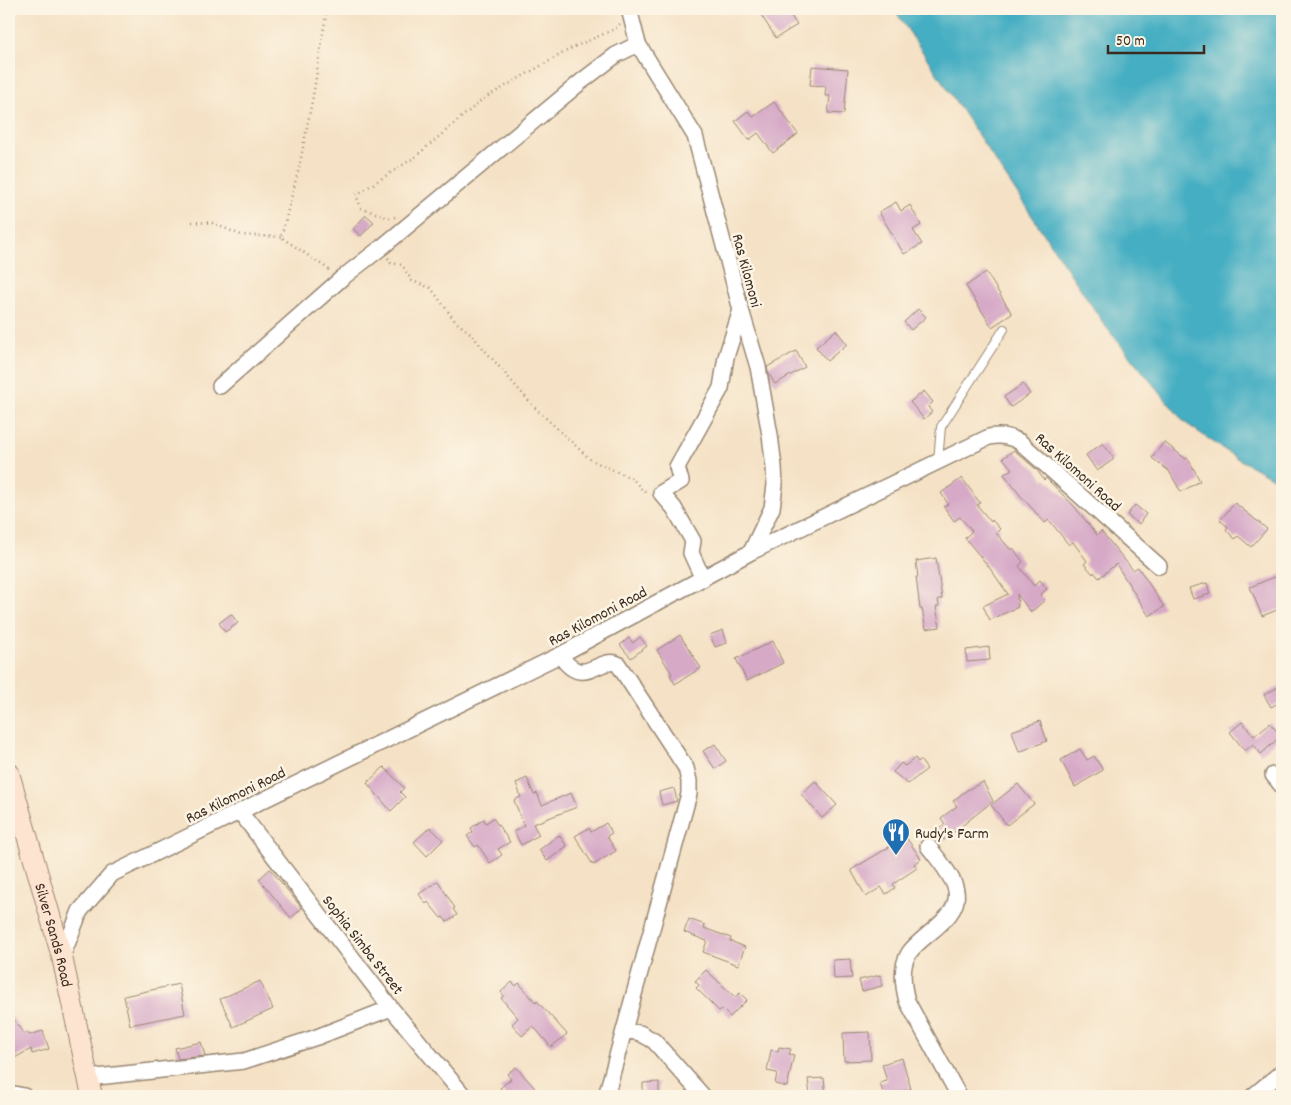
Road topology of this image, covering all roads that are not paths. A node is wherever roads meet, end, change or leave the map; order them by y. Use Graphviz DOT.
graph roads {
  1 [pos="632,11"];
  2 [pos="638,44"];
  3 [pos="741,310"];
  4 [pos="1004,329"];
  5 [pos="220,386"];
  6 [pos="938,461"];
  7 [pos="751,552"];
  8 [pos="1159,566"];
  9 [pos="703,578"];
  10 [pos="560,655"];
  11 [pos="9,773"];
  12 [pos="240,812"];
  13 [pos="928,846"];
  14 [pos="62,957"];
  15 [pos="391,1008"];
  16 [pos="624,1030"];
  17 [pos="1282,1072"];
  18 [pos="90,1087"];
  19 [pos="9,1092"];
  20 [pos="24,1096"];
  21 [pos="464,1096"];
  22 [pos="606,1096"];
  23 [pos="703,1096"];
  24 [pos="959,1096"];
  25 [pos="1253,1096"];
  1 -- 2 [label="street, Ras Kilomoni"];
  2 -- 3 [label="street, Ras Kilomoni"];
  2 -- 5 [label="street"];
  3 -- 7 [label="street, Ras Kilomoni"];
  3 -- 9 [label="street"];
  4 -- 6 [label="lane"];
  6 -- 7 [label="street, Ras Kilomoni Road"];
  6 -- 8 [label="street, Ras Kilomoni Road"];
  7 -- 9 [label="street, Ras Kilomoni Road"];
  9 -- 10 [label="street, Ras Kilomoni Road"];
  10 -- 12 [label="street, Ras Kilomoni Road"];
  10 -- 16 [label="street"];
  11 -- 14 [label="street, Silver Sands Road"];
  12 -- 14 [label="street, Ras Kilomoni Road"];
  12 -- 15 [label="street, Sophia Simba Street"];
  13 -- 24 [label="street"];
  14 -- 18 [label="street, Silver Sands Road"];
  15 -- 18 [label="street"];
  15 -- 21 [label="street, Sophia Simba Street"];
  16 -- 22 [label="street"];
  16 -- 23 [label="street"];
  17 -- 25 [label="street"];
  19 -- 20 [label="street"];
}
